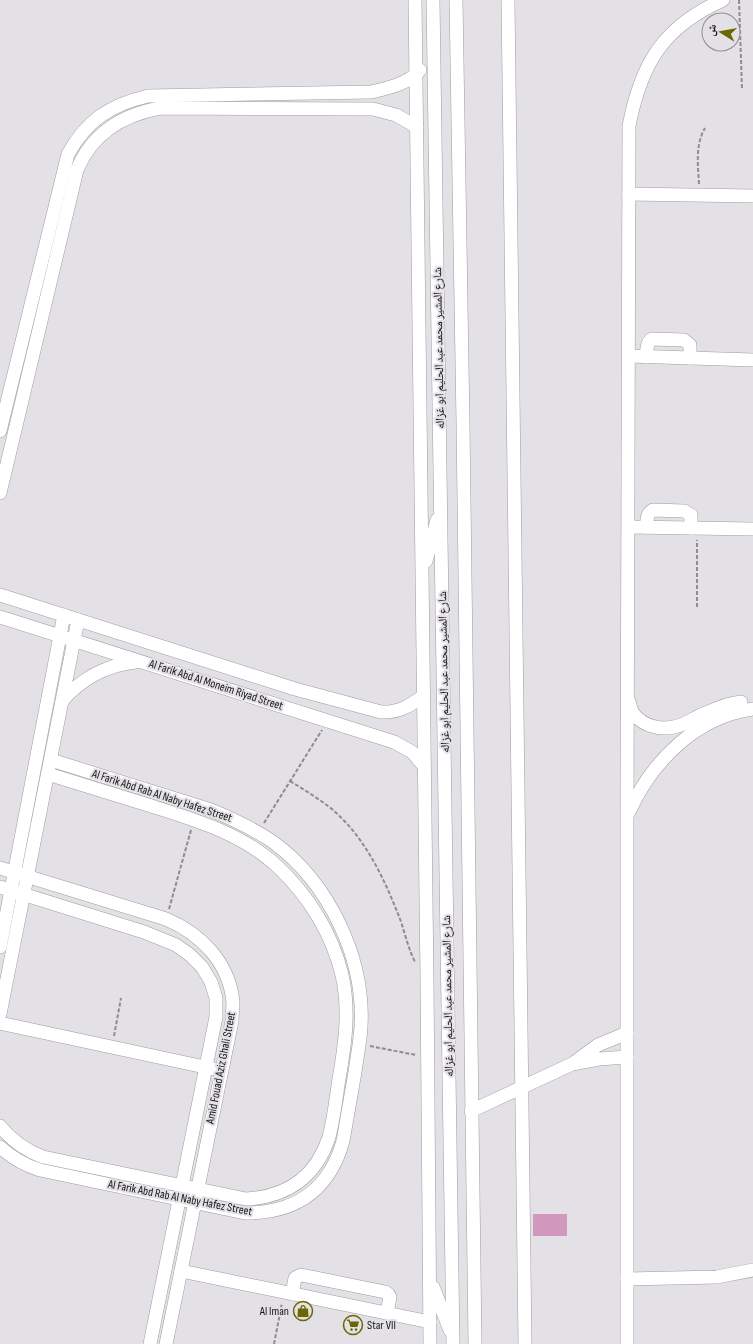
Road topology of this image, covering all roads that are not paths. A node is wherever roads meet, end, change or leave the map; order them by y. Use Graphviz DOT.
graph roads {
  1 [pos="415,0"];
  2 [pos="433,0"];
  3 [pos="456,0"];
  4 [pos="508,0"];
  5 [pos="723,0"];
  6 [pos="433,57"];
  7 [pos="416,75"];
  8 [pos="94,120"];
  9 [pos="417,127"];
  10 [pos="104,132"];
  11 [pos="629,194"];
  12 [pos="753,196"];
  13 [pos="25,328"];
  14 [pos="39,332"];
  15 [pos="629,356"];
  16 [pos="646,357"];
  17 [pos="690,358"];
  18 [pos="753,360"];
  19 [pos="5,391"];
  20 [pos="463,423"];
  21 [pos="440,424"];
  22 [pos="0,431"];
  23 [pos="0,493"];
  24 [pos="441,507"];
  25 [pos="628,527"];
  26 [pos="647,527"];
  27 [pos="694,528"];
  28 [pos="753,529"];
  29 [pos="422,575"];
  30 [pos="0,595"];
  31 [pos="64,616"];
  32 [pos="0,617"];
  33 [pos="78,620"];
  34 [pos="38,629"];
  35 [pos="60,636"];
  36 [pos="74,641"];
  37 [pos="140,661"];
  38 [pos="54,664"];
  39 [pos="295,689"];
  40 [pos="423,696"];
  41 [pos="62,701"];
  42 [pos="628,701"];
  43 [pos="753,701"];
  44 [pos="290,709"];
  45 [pos="753,709"];
  46 [pos="51,760"];
  47 [pos="424,766"];
  48 [pos="48,774"];
  49 [pos="627,818"];
  50 [pos="0,868"];
  51 [pos="14,872"];
  52 [pos="28,876"];
  53 [pos="5,889"];
  54 [pos="24,895"];
  55 [pos="0,947"];
  56 [pos="0,1014"];
  57 [pos="0,1023"];
  58 [pos="627,1033"];
  59 [pos="627,1057"];
  60 [pos="572,1064"];
  61 [pos="206,1068"];
  62 [pos="222,1071"];
  63 [pos="523,1088"];
  64 [pos="471,1112"];
  65 [pos="0,1126"];
  66 [pos="0,1147"];
  67 [pos="182,1186"];
  68 [pos="197,1189"];
  69 [pos="179,1200"];
  70 [pos="195,1203"];
  71 [pos="753,1270"];
  72 [pos="181,1271"];
  73 [pos="627,1279"];
  74 [pos="430,1280"];
  75 [pos="288,1293"];
  76 [pos="387,1313"];
  77 [pos="430,1322"];
  78 [pos="453,1341"];
  79 [pos="150,1344"];
  80 [pos="166,1344"];
  81 [pos="430,1344"];
  82 [pos="475,1344"];
  83 [pos="525,1344"];
  84 [pos="627,1344"];
  1 -- 7 [label="street"];
  2 -- 6 [label="street, شارع المشير محمد عبد الحليم ابو غزاله"];
  3 -- 20 [label="street, شارع المشير محمد عبد الحليم ابو غزاله"];
  4 -- 63 [label="street"];
  5 -- 11 [label="street"];
  6 -- 7 [label="street"];
  6 -- 21 [label="street, شارع المشير محمد عبد الحليم ابو غزاله"];
  7 -- 8 [label="street"];
  7 -- 9 [label="street"];
  8 -- 10 [label="street"];
  8 -- 13 [label="street"];
  9 -- 10 [label="street"];
  9 -- 29 [label="street"];
  10 -- 14 [label="street"];
  11 -- 12 [label="street"];
  11 -- 15 [label="street"];
  13 -- 14 [label="street"];
  13 -- 19 [label="street"];
  14 -- 23 [label="street"];
  15 -- 16 [label="street"];
  15 -- 25 [label="street"];
  16 -- 17 [label="street"];
  16 -- 17 [label="street"];
  17 -- 18 [label="street"];
  19 -- 22 [label="street"];
  20 -- 21 [label="street"];
  20 -- 64 [label="street, شارع المشير محمد عبد الحليم ابو غزاله"];
  21 -- 24 [label="street, شارع المشير محمد عبد الحليم ابو غزاله"];
  24 -- 29 [label="street"];
  24 -- 78 [label="street, شارع المشير محمد عبد الحليم ابو غزاله"];
  25 -- 26 [label="street"];
  25 -- 42 [label="street"];
  26 -- 27 [label="street"];
  26 -- 27 [label="street"];
  27 -- 28 [label="street"];
  29 -- 40 [label="street"];
  30 -- 31 [label="street, Al Farik Abd Al Moneim Riyad Street"];
  31 -- 33 [label="street, Al Farik Abd Al Moneim Riyad Street"];
  31 -- 35 [label="street"];
  32 -- 34 [label="street, Al Farik Abd Al Moneim Riyad Street"];
  33 -- 36 [label="street"];
  33 -- 39 [label="street, Al Farik Abd Al Moneim Riyad Street"];
  34 -- 35 [label="street, Al Farik Abd Al Moneim Riyad Street"];
  34 -- 38 [label="street"];
  35 -- 36 [label="street, Al Farik Abd Al Moneim Riyad Street"];
  35 -- 38 [label="street"];
  36 -- 37 [label="street, Al Farik Abd Al Moneim Riyad Street"];
  36 -- 41 [label="street"];
  37 -- 41 [label="street"];
  37 -- 44 [label="street, Al Farik Abd Al Moneim Riyad Street"];
  38 -- 51 [label="street"];
  39 -- 40 [label="street, Al Farik Abd Al Moneim Riyad Street"];
  39 -- 44 [label="street"];
  40 -- 47 [label="street"];
  41 -- 46 [label="street"];
  42 -- 43 [label="street"];
  42 -- 49 [label="street"];
  44 -- 47 [label="street, Al Farik Abd Al Moneim Riyad Street"];
  45 -- 49 [label="street"];
  46 -- 48 [label="street"];
  46 -- 70 [label="street, Al Farik Abd Rab Al Naby Hafez Street"];
  47 -- 74 [label="street"];
  48 -- 52 [label="street"];
  48 -- 68 [label="street, Al Farik Abd Rab Al Naby Hafez Street"];
  49 -- 58 [label="street"];
  50 -- 51 [label="street, Amid Fouad Aziz Ghali Street"];
  51 -- 52 [label="street, Amid Fouad Aziz Ghali Street"];
  51 -- 53 [label="street"];
  52 -- 54 [label="street"];
  52 -- 62 [label="street, Amid Fouad Aziz Ghali Street"];
  53 -- 54 [label="street, Amid Fouad Aziz Ghali Street"];
  53 -- 55 [label="street"];
  54 -- 56 [label="street"];
  54 -- 61 [label="street, Amid Fouad Aziz Ghali Street"];
  57 -- 61 [label="street"];
  58 -- 59 [label="street"];
  58 -- 60 [label="street"];
  59 -- 60 [label="street"];
  59 -- 73 [label="street"];
  60 -- 63 [label="street"];
  61 -- 62 [label="street"];
  61 -- 67 [label="street, Amid Fouad Aziz Ghali Street"];
  62 -- 68 [label="street, Amid Fouad Aziz Ghali Street"];
  63 -- 64 [label="street"];
  63 -- 83 [label="street"];
  64 -- 82 [label="street, شارع المشير محمد عبد الحليم ابو غزاله"];
  65 -- 67 [label="street, Al Farik Abd Rab Al Naby Hafez Street"];
  66 -- 69 [label="street, Al Farik Abd Rab Al Naby Hafez Street"];
  67 -- 68 [label="street, Al Farik Abd Rab Al Naby Hafez Street"];
  67 -- 69 [label="street, Amid Fouad Aziz Ghali Street"];
  68 -- 70 [label="street, Amid Fouad Aziz Ghali Street"];
  69 -- 70 [label="street, Al Farik Abd Rab Al Naby Hafez Street"];
  69 -- 79 [label="street, Amid Fouad Aziz Ghali Street"];
  70 -- 72 [label="street, Amid Fouad Aziz Ghali Street"];
  71 -- 73 [label="street"];
  72 -- 75 [label="street"];
  72 -- 80 [label="street, Amid Fouad Aziz Ghali Street"];
  73 -- 84 [label="street"];
  74 -- 77 [label="street"];
  74 -- 78 [label="street"];
  75 -- 76 [label="street"];
  75 -- 76 [label="street"];
  76 -- 77 [label="street"];
  77 -- 81 [label="street"];
}
